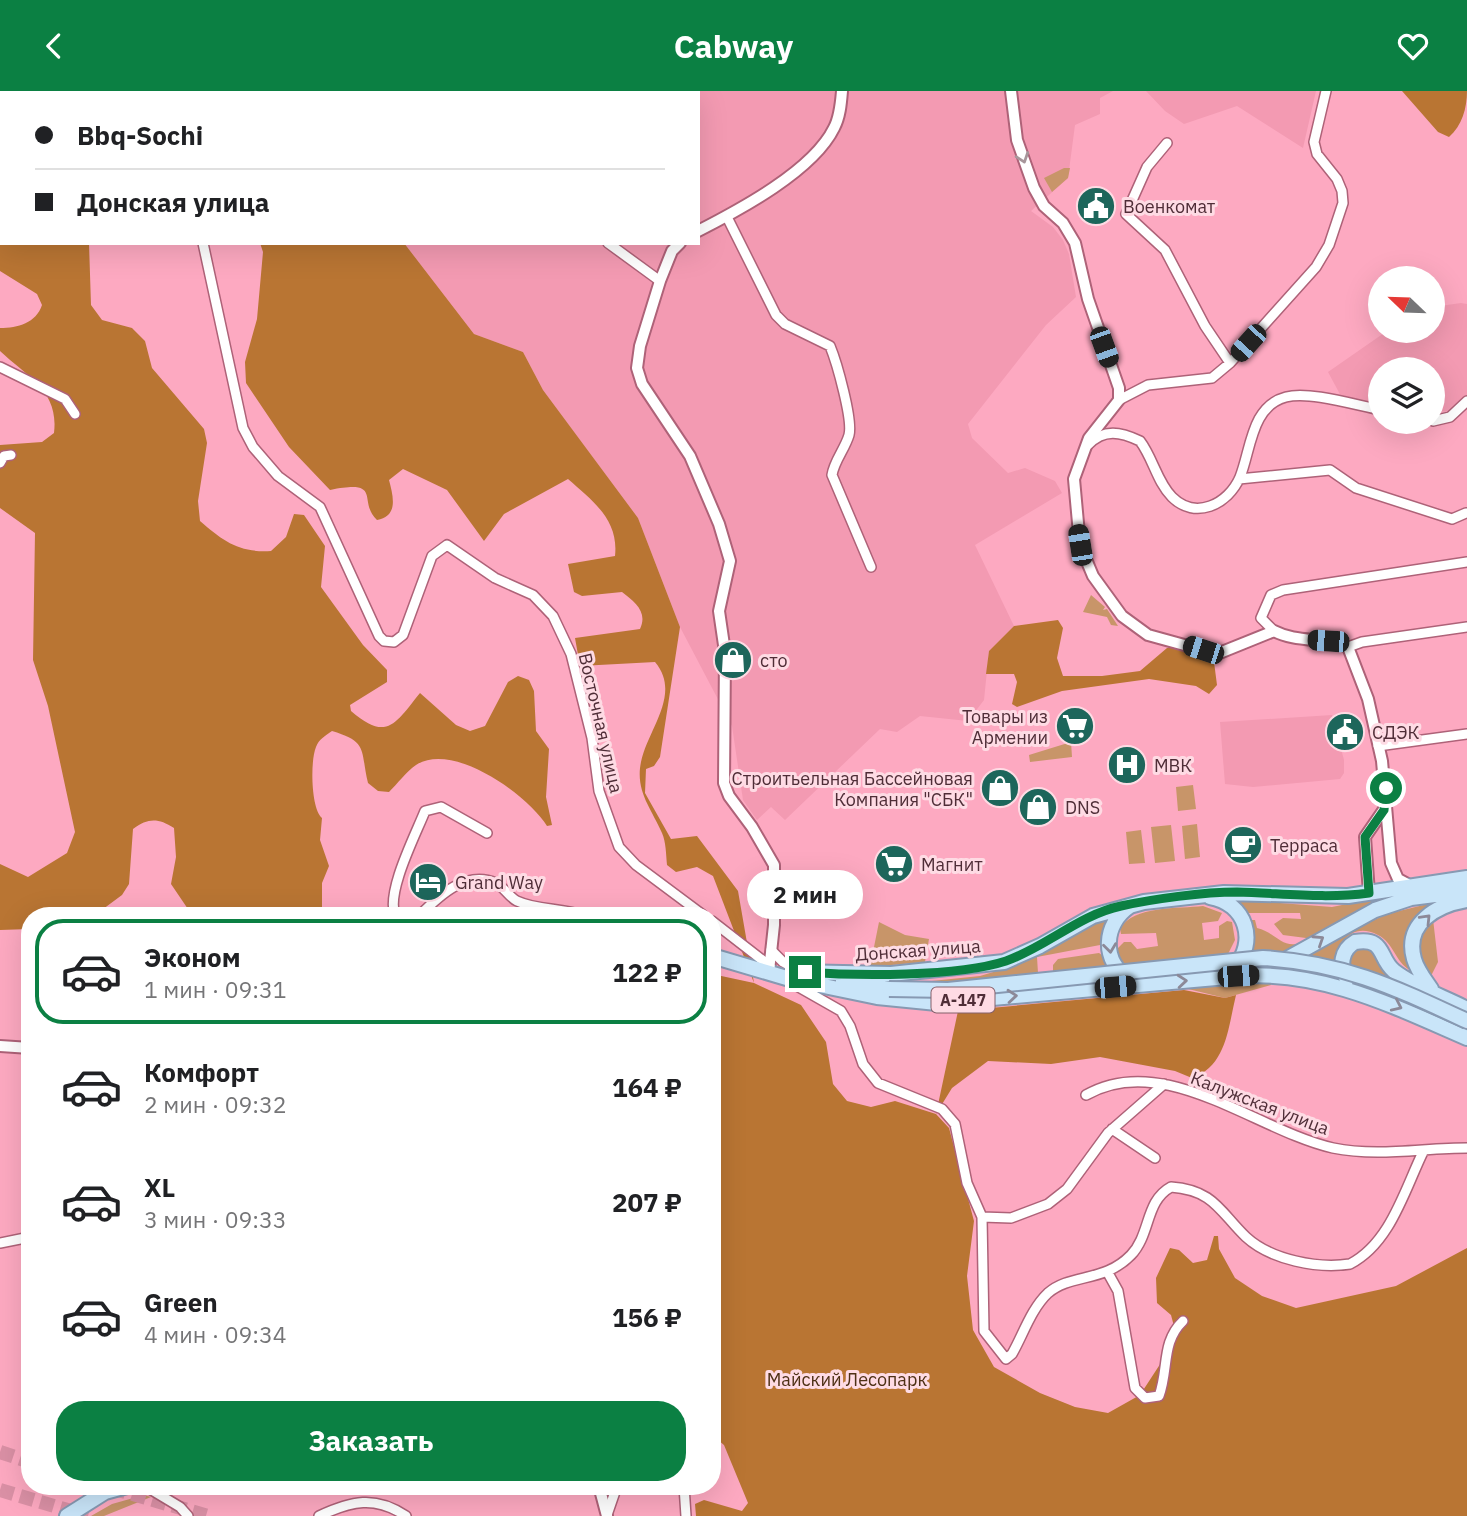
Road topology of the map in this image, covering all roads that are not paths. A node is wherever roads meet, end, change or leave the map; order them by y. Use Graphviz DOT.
graph roads {
  1 [pos="842,91"];
  2 [pos="1011,91"];
  3 [pos="1326,91"];
  4 [pos="1167,143"];
  5 [pos="727,218"];
  6 [pos="700,230"];
  7 [pos="204,245"];
  8 [pos="611,245"];
  9 [pos="679,245"];
  10 [pos="660,281"];
  11 [pos="1230,363"];
  12 [pos="0,367"];
  13 [pos="1119,400"];
  14 [pos="1467,401"];
  15 [pos="1368,408"];
  16 [pos="75,414"];
  17 [pos="1445,418"];
  18 [pos="11,455"];
  19 [pos="1080,455"];
  20 [pos="0,463"];
  21 [pos="1239,479"];
  22 [pos="1466,513"];
  23 [pos="1467,562"];
  24 [pos="871,567"];
  25 [pos="1467,627"];
  26 [pos="1273,631"];
  27 [pos="1349,647"];
  28 [pos="1467,734"];
  29 [pos="1378,746"];
  30 [pos="1387,803"];
  31 [pos="1373,827"];
  32 [pos="487,833"];
  33 [pos="1388,834"];
  34 [pos="1467,878"];
  35 [pos="1414,886"];
  36 [pos="1467,891"];
  37 [pos="1369,893"];
  38 [pos="1201,896"];
  39 [pos="1467,900"];
  40 [pos="1144,902"];
  41 [pos="393,907"];
  42 [pos="430,907"];
  43 [pos="543,907"];
  44 [pos="692,907"];
  45 [pos="721,928"];
  46 [pos="771,950"];
  47 [pos="721,958"];
  48 [pos="772,970"];
  49 [pos="805,972"];
  50 [pos="1210,979"];
  51 [pos="1154,984"];
  52 [pos="1431,989"];
  53 [pos="1366,995"];
  54 [pos="1467,1009"];
  55 [pos="1467,1021"];
  56 [pos="1467,1038"];
  57 [pos="0,1046"];
  58 [pos="21,1047"];
  59 [pos="1164,1084"];
  60 [pos="1086,1095"];
  61 [pos="1112,1129"];
  62 [pos="1467,1148"];
  63 [pos="1424,1150"];
  64 [pos="1155,1157"];
  65 [pos="982,1217"];
  66 [pos="21,1239"];
  67 [pos="0,1243"];
  68 [pos="1108,1273"];
  69 [pos="1183,1321"];
  70 [pos="101,1495"];
  71 [pos="160,1495"];
  72 [pos="601,1495"];
  73 [pos="614,1495"];
  74 [pos="685,1495"];
  75 [pos="607,1515"];
  76 [pos="67,1516"];
  77 [pos="188,1516"];
  78 [pos="319,1516"];
  79 [pos="406,1516"];
  80 [pos="686,1516"];
  1 -- 5 [label="street"];
  2 -- 13 [label="street, one-way"];
  3 -- 11 [label="street"];
  4 -- 11 [label="street"];
  5 -- 6 [label="street"];
  5 -- 24 [label="street"];
  7 -- 44 [label="street, Восточная улица"];
  8 -- 10 [label="street"];
  9 -- 10 [label="street"];
  10 -- 46 [label="street"];
  11 -- 13 [label="street"];
  12 -- 16 [label="street"];
  13 -- 19 [label="street"];
  14 -- 17 [label="street"];
  15 -- 21 [label="street"];
  18 -- 20 [label="street"];
  19 -- 21 [label="street"];
  19 -- 26 [label="street"];
  21 -- 22 [label="street"];
  23 -- 26 [label="street"];
  25 -- 27 [label="street"];
  26 -- 27 [label="street"];
  27 -- 29 [label="street"];
  28 -- 29 [label="street"];
  29 -- 30 [label="street"];
  30 -- 31 [label="street"];
  30 -- 33 [label="street"];
  31 -- 33 [label="street"];
  31 -- 37 [label="street"];
  32 -- 41 [label="street"];
  33 -- 35 [label="street"];
  34 -- 35 [label="main road, Донская улица / А-147"];
  35 -- 37 [label="main road, Донская улица / А-147"];
  50 -- 36 [label="main road, А-147, one-way"];
  37 -- 38 [label="main road, Донская улица / А-147"];
  38 -- 40 [label="main road, Донская улица / А-147"];
  38 -- 50 [label="main road, А-147"];
  52 -- 39 [label="main road, one-way"];
  40 -- 49 [label="main road, Донская улица / А-147"];
  40 -- 51 [label="main road, А-147, one-way"];
  42 -- 43 [label="street"];
  45 -- 48 [label="street"];
  46 -- 48 [label="street"];
  46 -- 49 [label="street"];
  47 -- 48 [label="main road, А-147"];
  48 -- 49 [label="main road, Донская улица / А-147"];
  48 -- 51 [label="main road, А-147, one-way"];
  48 -- 55 [label="main road, А-147, bridge"];
  48 -- 65 [label="street"];
  51 -- 50 [label="main road, А-147, one-way"];
  50 -- 53 [label="main road, А-147"];
  52 -- 53 [label="main road, А-147"];
  52 -- 54 [label="main road, А-147"];
  53 -- 56 [label="main road, А-147, one-way"];
  57 -- 58 [label="street"];
  59 -- 60 [label="street, Калужская улица"];
  59 -- 61 [label="street"];
  59 -- 63 [label="street, Калужская улица"];
  61 -- 64 [label="street"];
  61 -- 65 [label="street"];
  62 -- 63 [label="street, Калужская улица"];
  63 -- 68 [label="street"];
  65 -- 68 [label="street"];
  66 -- 67 [label="street"];
  68 -- 69 [label="street"];
  70 -- 76 [label="main road"];
  71 -- 77 [label="street"];
  72 -- 75 [label="street"];
  73 -- 75 [label="street"];
  74 -- 80 [label="street"];
  78 -- 79 [label="street"];
}
